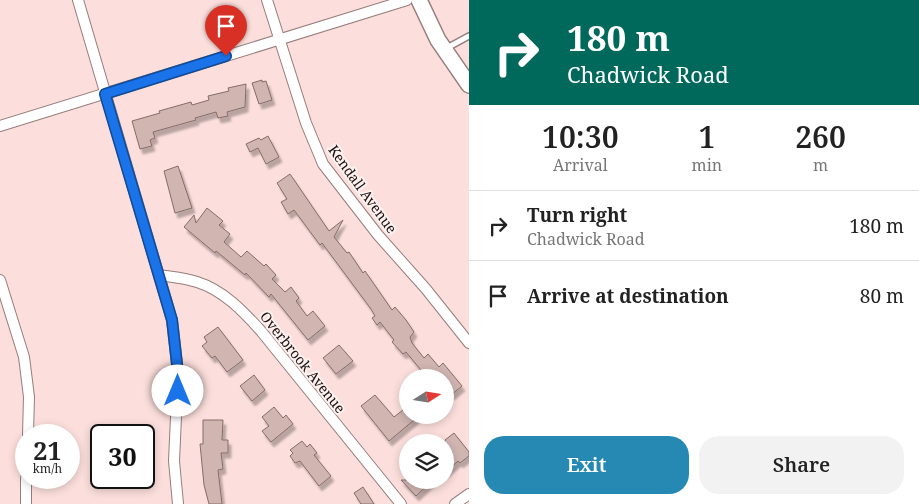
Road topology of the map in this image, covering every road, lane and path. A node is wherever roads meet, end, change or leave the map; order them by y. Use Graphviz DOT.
graph roads {
  1 [pos="78,0"];
  2 [pos="267,0"];
  3 [pos="407,0"];
  4 [pos="419,0"];
  5 [pos="469,36"];
  6 [pos="278,40"];
  7 [pos="445,50"];
  8 [pos="469,85"];
  9 [pos="105,94"];
  10 [pos="0,126"];
  11 [pos="159,275"];
  12 [pos="0,280"];
  13 [pos="469,343"];
  14 [pos="29,424"];
  15 [pos="26,489"];
  16 [pos="469,494"];
  17 [pos="26,504"];
  18 [pos="178,504"];
  19 [pos="401,504"];
  20 [pos="455,504"];
  1 -- 9 [label="street"];
  2 -- 6 [label="street, Kendall Avenue"];
  3 -- 6 [label="street"];
  4 -- 7 [label="street"];
  5 -- 7 [label="lane"];
  6 -- 9 [label="street"];
  6 -- 13 [label="street, Kendall Avenue"];
  7 -- 8 [label="street"];
  9 -- 10 [label="street"];
  9 -- 11 [label="street"];
  11 -- 18 [label="street"];
  11 -- 19 [label="street, Overbrook Avenue"];
  12 -- 14 [label="street"];
  15 -- 17 [label="street"];
  16 -- 20 [label="street"];
}
